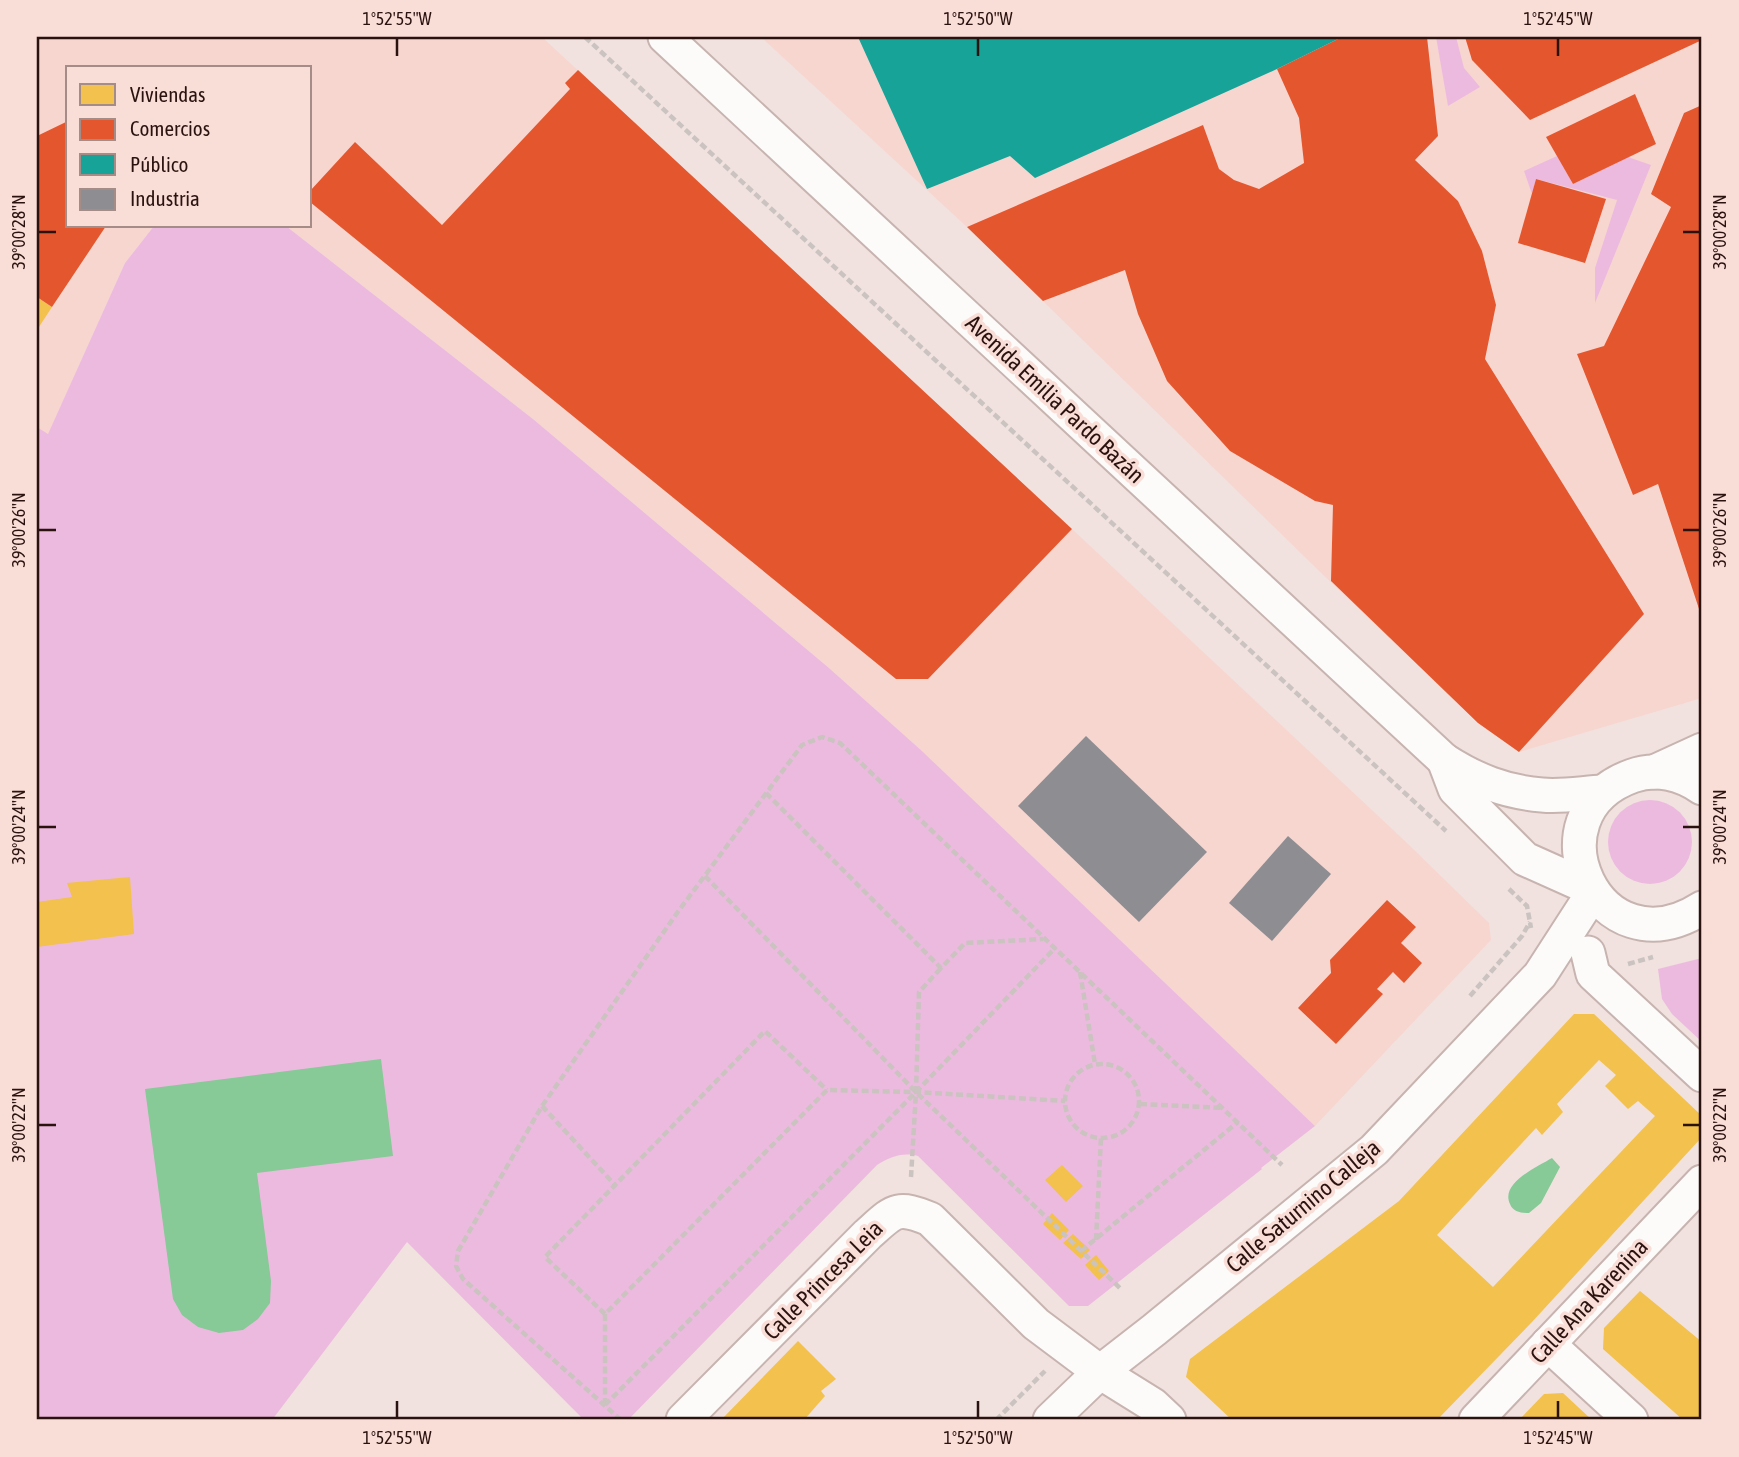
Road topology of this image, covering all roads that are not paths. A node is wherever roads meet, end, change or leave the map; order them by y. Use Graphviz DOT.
graph roads {
  1 [pos="665,37"];
  2 [pos="1702,750"];
  3 [pos="1444,760"];
  4 [pos="1654,772"];
  5 [pos="1702,788"];
  6 [pos="1603,792"];
  7 [pos="1592,890"];
  8 [pos="1702,908"];
  9 [pos="1666,924"];
  10 [pos="1590,963"];
  11 [pos="1540,975"];
  12 [pos="1702,1075"];
  13 [pos="1702,1182"];
  14 [pos="1548,1344"];
  15 [pos="1100,1372"];
  16 [pos="683,1420"];
  17 [pos="1050,1420"];
  18 [pos="1169,1420"];
  19 [pos="1476,1420"];
  20 [pos="1631,1420"];
  1 -- 3 [label="street, Avenida Emilia Pardo Bazán"];
  2 -- 4 [label="street"];
  3 -- 6 [label="street, Avenida Emilia Pardo Bazán"];
  3 -- 7 [label="street, Avenida Emilia Pardo Bazán"];
  4 -- 5 [label="street"];
  4 -- 6 [label="street"];
  6 -- 7 [label="street"];
  7 -- 9 [label="street"];
  7 -- 11 [label="street, Calle Saturnino Calleja"];
  8 -- 9 [label="street, Calle Saturnino Calleja"];
  9 -- 10 [label="street, Calle Saturnino Calleja"];
  10 -- 11 [label="street, Calle Saturnino Calleja"];
  10 -- 12 [label="street"];
  11 -- 15 [label="street, Calle Saturnino Calleja"];
  13 -- 14 [label="street, Calle Ana Karenina"];
  14 -- 19 [label="street, Calle Ana Karenina"];
  14 -- 20 [label="street"];
  15 -- 16 [label="street, Calle Princesa Leia"];
  15 -- 17 [label="street, Calle Saturnino Calleja"];
  15 -- 18 [label="street, Calle Princesa Leia"];
}
